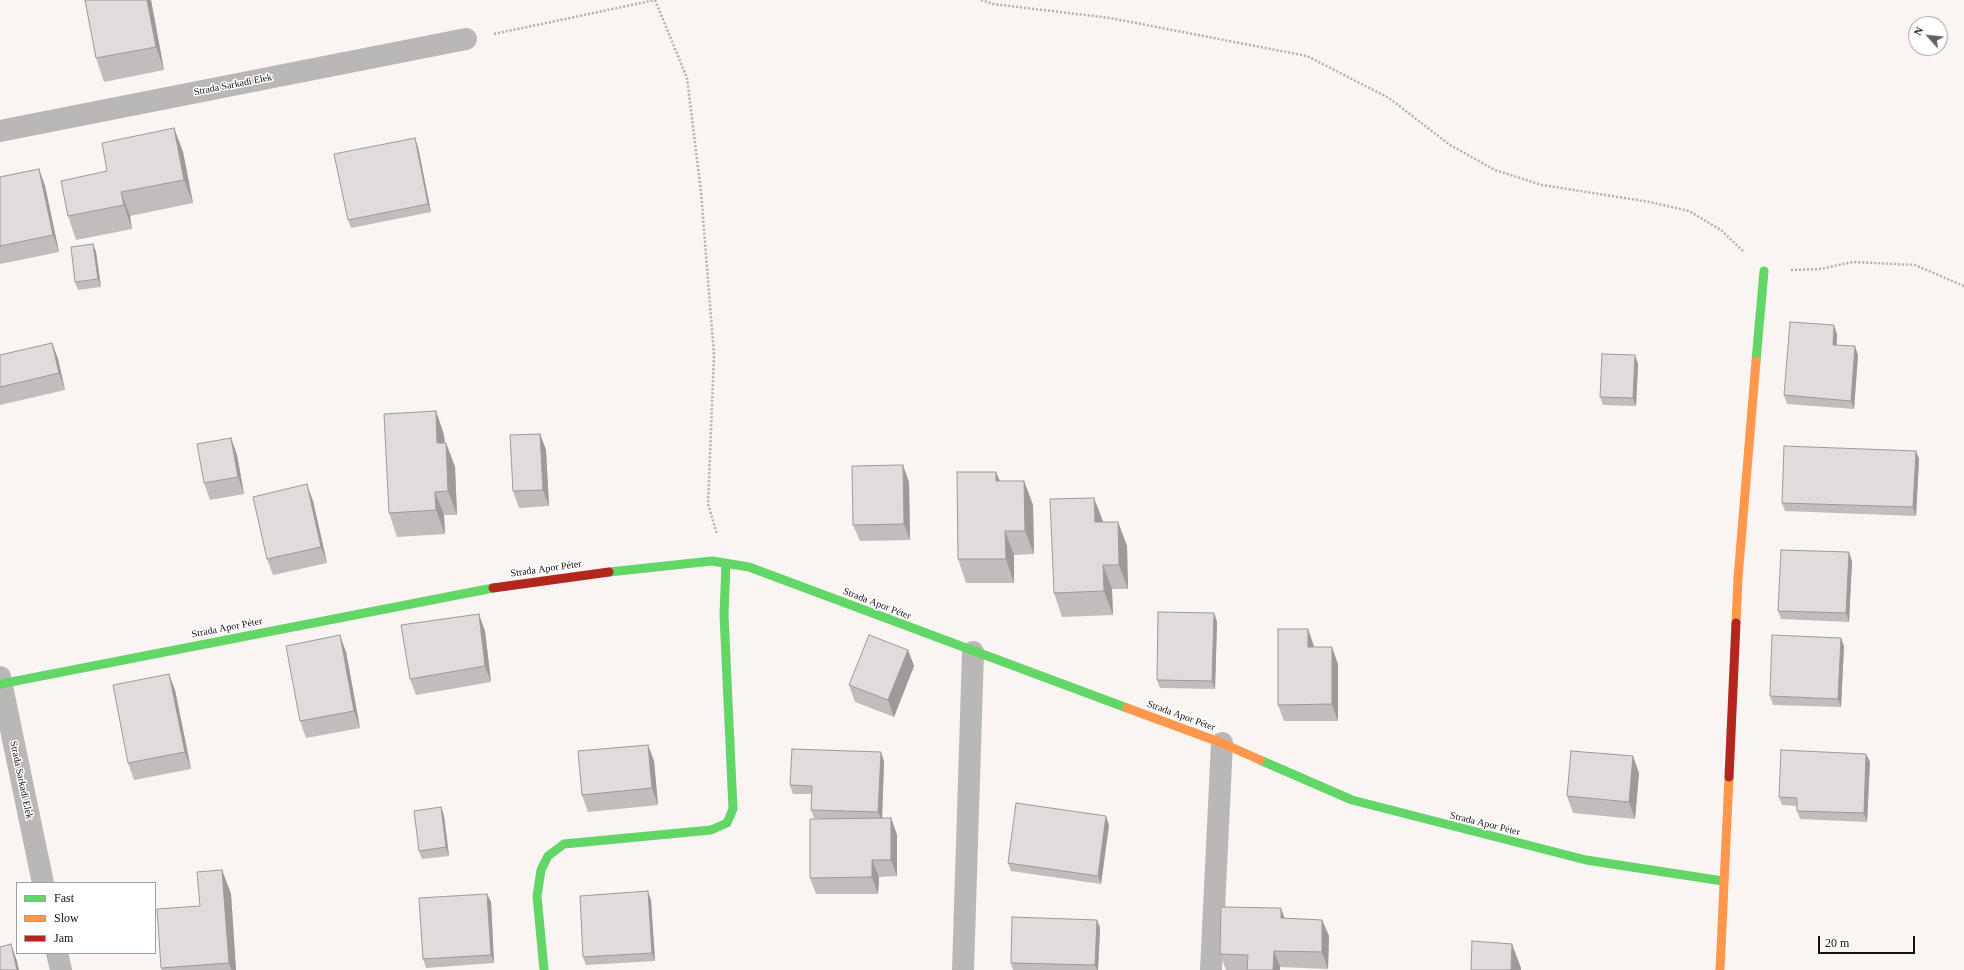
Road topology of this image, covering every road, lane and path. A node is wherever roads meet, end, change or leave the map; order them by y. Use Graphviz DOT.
graph roads {
  1 [pos="655,0"];
  2 [pos="981,0"];
  3 [pos="466,39"];
  4 [pos="0,131"];
  5 [pos="1764,271"];
  6 [pos="1964,286"];
  7 [pos="726,563"];
  8 [pos="973,652"];
  9 [pos="0,681"];
  10 [pos="1222,743"];
  11 [pos="1723,881"];
  12 [pos="43,882"];
  13 [pos="57,954"];
  14 [pos="60,970"];
  15 [pos="544,970"];
  16 [pos="963,970"];
  17 [pos="1212,970"];
  18 [pos="1720,970"];
  1 -- 3 [label="path"];
  1 -- 7 [label="path"];
  2 -- 5 [label="path"];
  3 -- 4 [label="street, Strada Sarkadi Elek"];
  5 -- 6 [label="path"];
  5 -- 11 [label="street"];
  7 -- 8 [label="street, Strada Apor Péter"];
  7 -- 9 [label="street, Strada Apor Péter"];
  7 -- 15 [label="street"];
  8 -- 10 [label="street, Strada Apor Péter"];
  8 -- 16 [label="street"];
  9 -- 12 [label="street, Strada Sarkadi Elek"];
  10 -- 11 [label="street, Strada Apor Péter"];
  10 -- 17 [label="street"];
  11 -- 18 [label="street"];
  13 -- 14 [label="street"];
}
